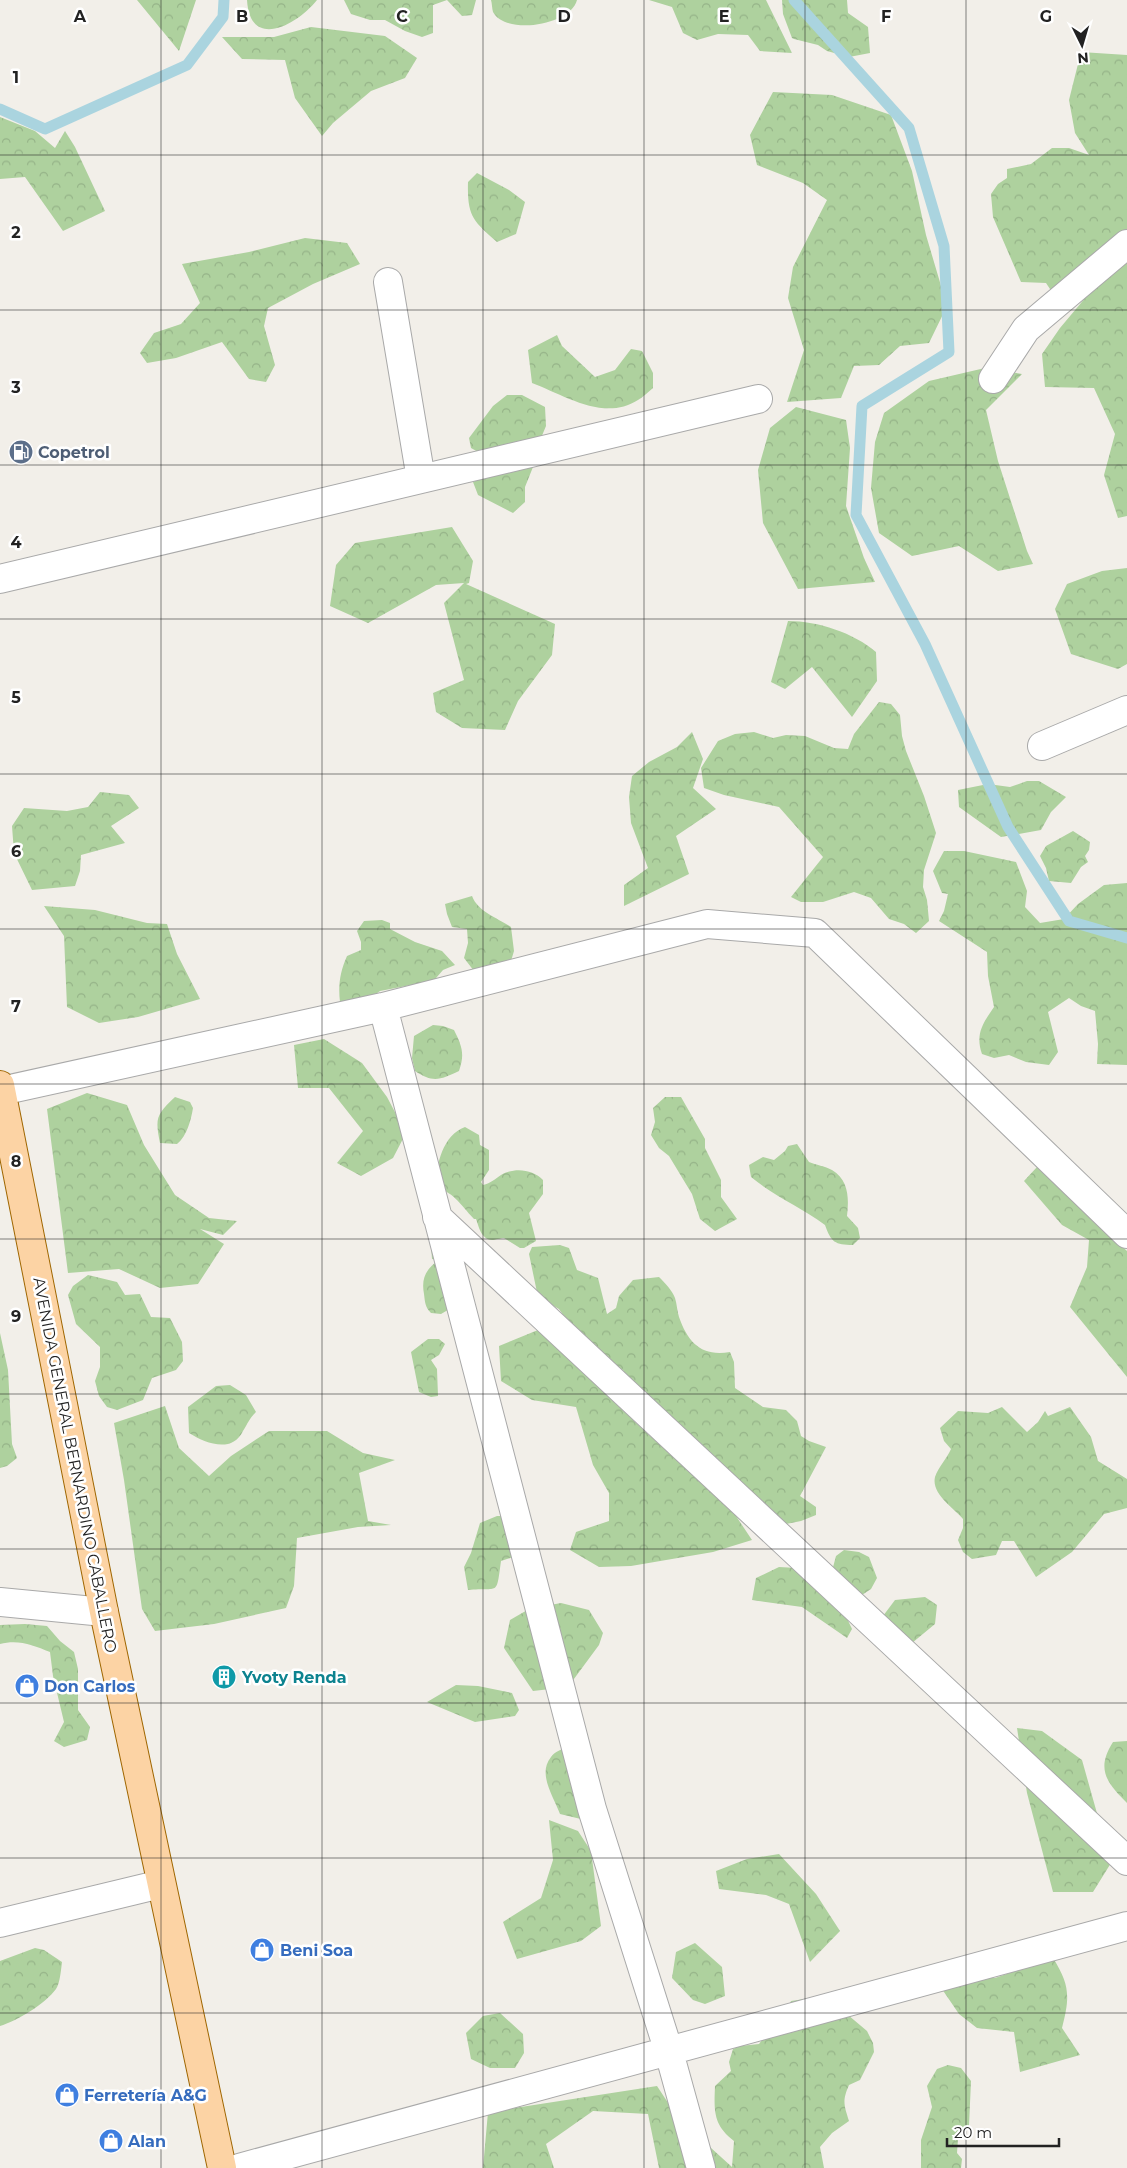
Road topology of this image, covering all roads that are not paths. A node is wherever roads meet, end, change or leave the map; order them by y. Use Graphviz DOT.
graph roads {
  1 [pos="1127,244"];
  2 [pos="388,282"];
  3 [pos="993,379"];
  4 [pos="758,399"];
  5 [pos="421,479"];
  6 [pos="0,579"];
  7 [pos="1127,710"];
  8 [pos="1042,746"];
  9 [pos="383,1007"];
  10 [pos="1,1088"];
  11 [pos="438,1217"];
  12 [pos="1127,1234"];
  13 [pos="0,1602"];
  14 [pos="104,1612"];
  15 [pos="1127,1861"];
  16 [pos="161,1884"];
  17 [pos="0,1923"];
  18 [pos="1127,1926"];
  19 [pos="669,2052"];
  20 [pos="222,2168"];
  21 [pos="239,2168"];
  22 [pos="701,2168"];
  1 -- 3 [label="street"];
  2 -- 5 [label="street"];
  4 -- 5 [label="street"];
  5 -- 6 [label="street"];
  7 -- 8 [label="street"];
  9 -- 10 [label="street"];
  9 -- 11 [label="street"];
  9 -- 12 [label="street"];
  10 -- 14 [label="main road, AVENIDA GENERAL BERNARDINO CABALLERO"];
  11 -- 15 [label="street"];
  11 -- 19 [label="street"];
  13 -- 14 [label="street"];
  14 -- 16 [label="main road, AVENIDA GENERAL BERNARDINO CABALLERO"];
  16 -- 17 [label="street"];
  16 -- 20 [label="main road, AVENIDA GENERAL BERNARDINO CABALLERO"];
  18 -- 19 [label="street"];
  19 -- 21 [label="street"];
  19 -- 22 [label="street"];
}
